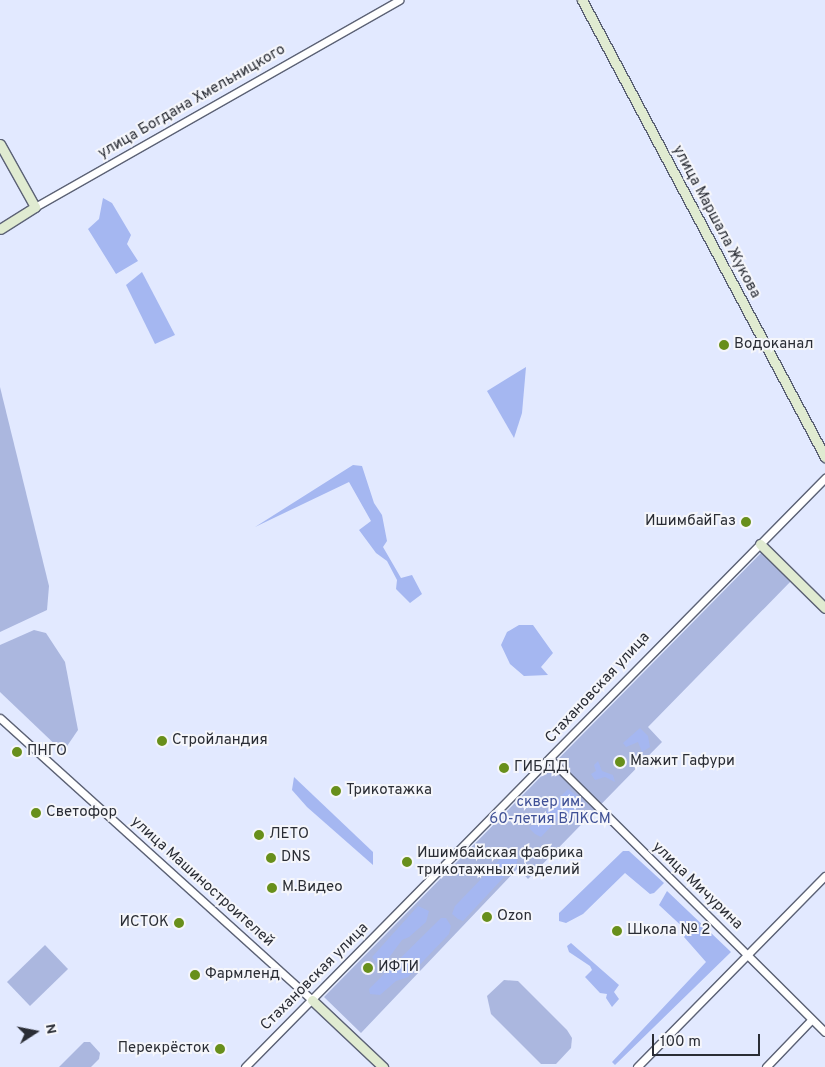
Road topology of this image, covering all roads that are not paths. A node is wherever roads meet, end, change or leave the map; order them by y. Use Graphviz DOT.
graph roads {
  1 [pos="399,0"];
  2 [pos="582,0"];
  3 [pos="0,144"];
  4 [pos="35,208"];
  5 [pos="0,229"];
  6 [pos="825,457"];
  7 [pos="825,478"];
  8 [pos="760,544"];
  9 [pos="825,608"];
  10 [pos="0,718"];
  11 [pos="550,759"];
  12 [pos="825,876"];
  13 [pos="748,954"];
  14 [pos="312,1000"];
  15 [pos="812,1019"];
  16 [pos="825,1032"];
  17 [pos="245,1067"];
  18 [pos="383,1067"];
  19 [pos="637,1067"];
  20 [pos="766,1067"];
  1 -- 4 [label="street, улица Богдана Хмельницкого"];
  2 -- 6 [label="street, улица Маршала Жукова"];
  3 -- 4 [label="street"];
  4 -- 5 [label="street, улица Богдана Хмельницкого"];
  7 -- 8 [label="street, Стахановская улица"];
  8 -- 9 [label="street"];
  8 -- 11 [label="street, Стахановская улица"];
  10 -- 14 [label="street, улица Машиностроителей"];
  11 -- 13 [label="street, улица Мичурина"];
  11 -- 14 [label="street, Стахановская улица"];
  12 -- 13 [label="street"];
  13 -- 15 [label="street, улица Мичурина"];
  13 -- 19 [label="street"];
  14 -- 17 [label="street, Стахановская улица"];
  14 -- 18 [label="street, улица Машиностроителей"];
  15 -- 16 [label="street, улица Мичурина"];
  15 -- 20 [label="street"];
}
